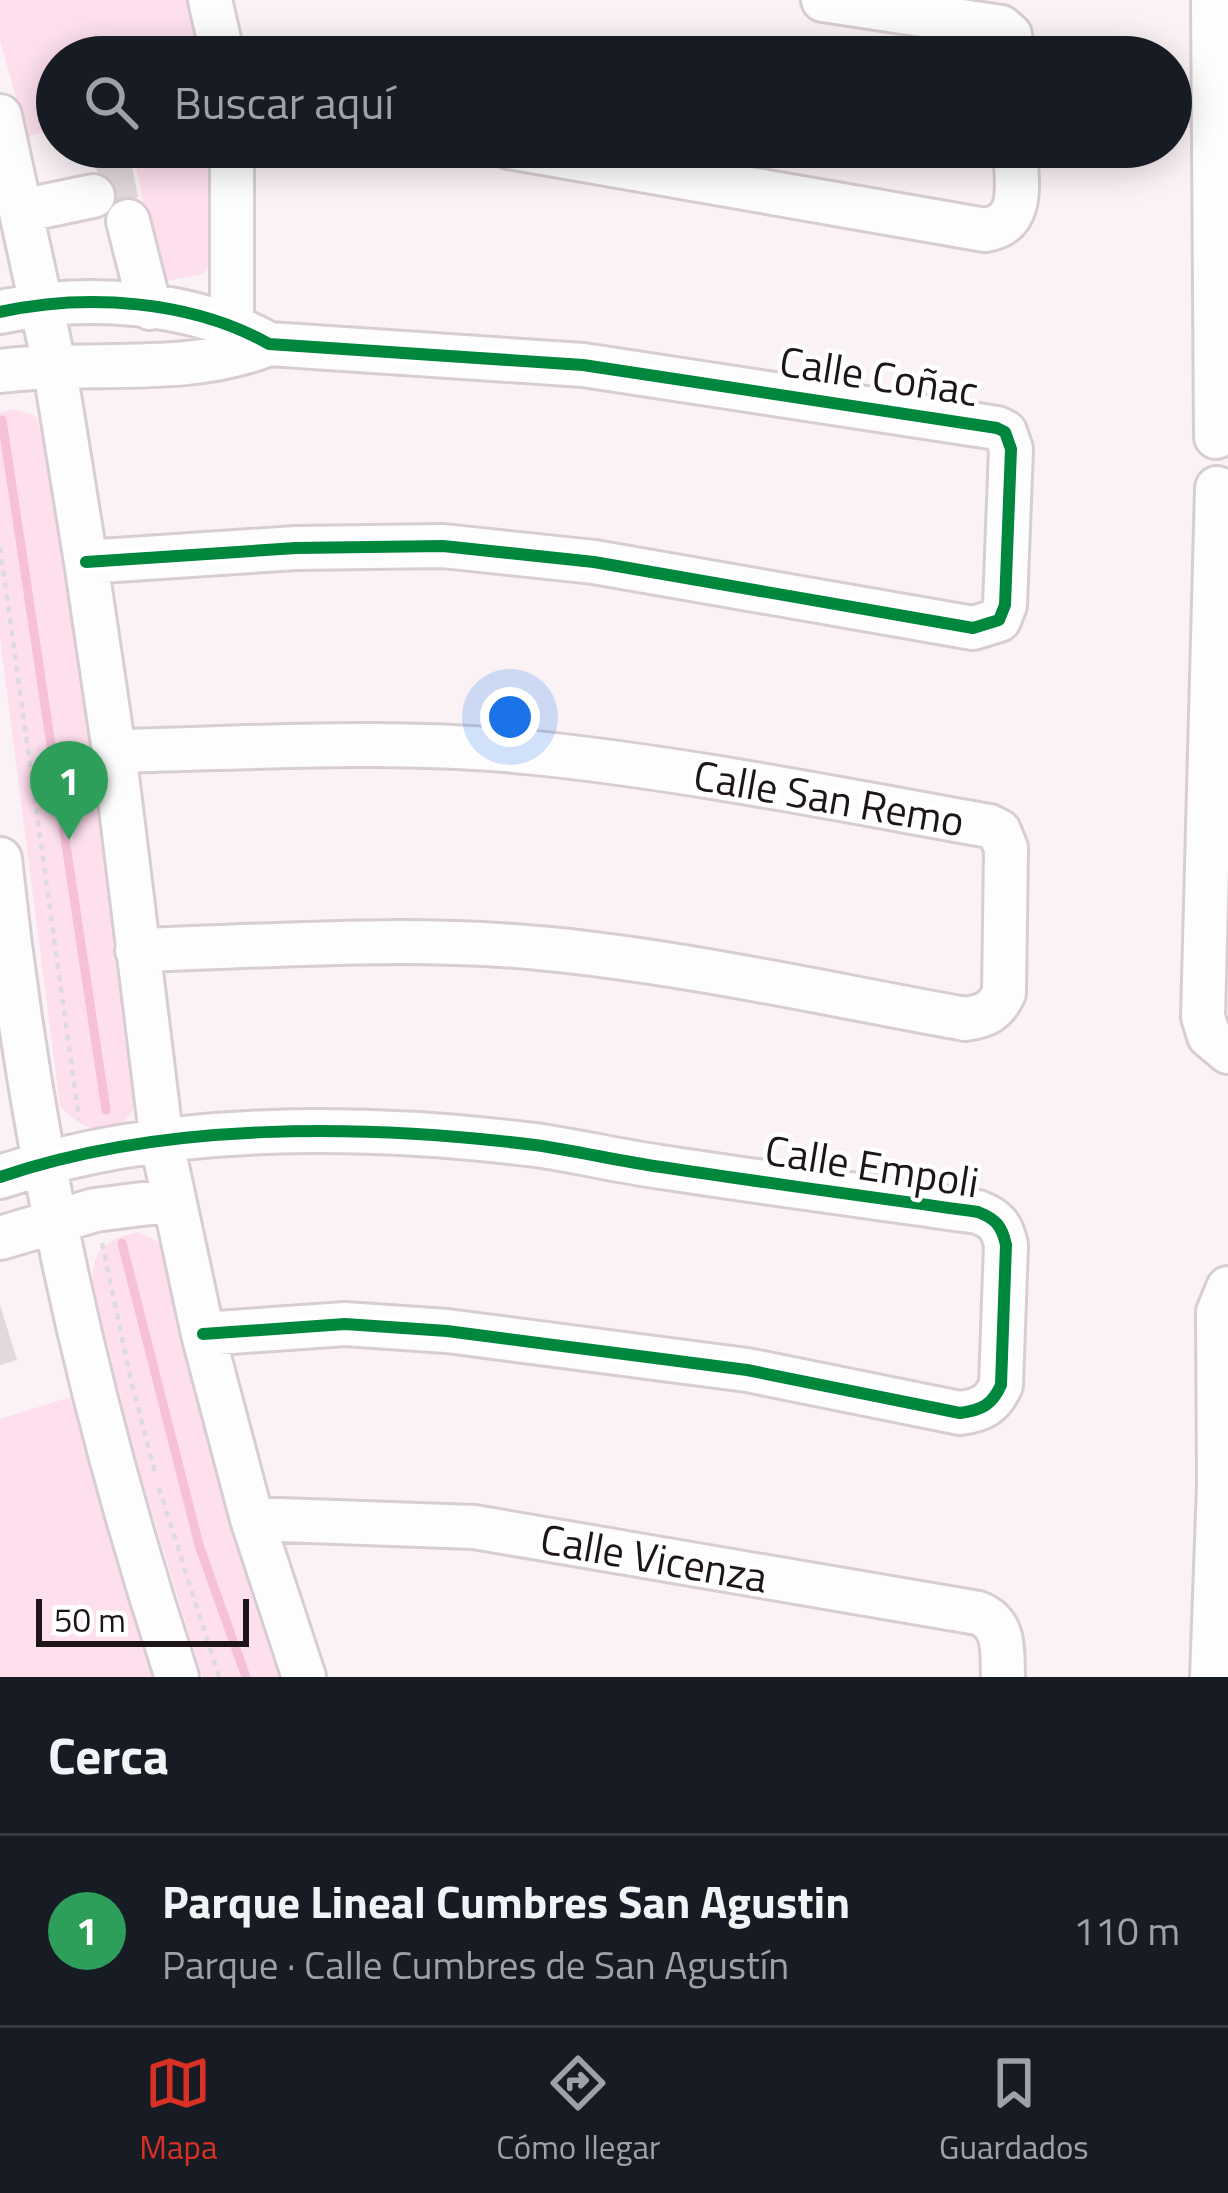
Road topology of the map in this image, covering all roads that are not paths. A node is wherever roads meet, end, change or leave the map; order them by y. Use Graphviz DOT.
graph roads {
  1 [pos="210,0"];
  2 [pos="823,0"];
  3 [pos="1214,0"];
  4 [pos="218,36"];
  5 [pos="1010,36"];
  6 [pos="1221,52"];
  7 [pos="0,116"];
  8 [pos="1222,152"];
  9 [pos="233,168"];
  10 [pos="629,168"];
  11 [pos="1015,168"];
  12 [pos="93,196"];
  13 [pos="21,211"];
  14 [pos="128,221"];
  15 [pos="42,303"];
  16 [pos="150,308"];
  17 [pos="0,312"];
  18 [pos="244,342"];
  19 [pos="1223,358"];
  20 [pos="54,364"];
  21 [pos="0,371"];
  22 [pos="1216,437"];
  23 [pos="1217,488"];
  24 [pos="1221,561"];
  25 [pos="86,562"];
  26 [pos="114,751"];
  27 [pos="1220,753"];
  28 [pos="1218,858"];
  29 [pos="0,859"];
  30 [pos="137,950"];
  31 [pos="6,971"];
  32 [pos="1224,1050"];
  33 [pos="162,1142"];
  34 [pos="44,1162"];
  35 [pos="0,1177"];
  36 [pos="174,1200"];
  37 [pos="56,1219"];
  38 [pos="0,1238"];
  39 [pos="1228,1288"];
  40 [pos="203,1334"];
  41 [pos="1224,1486"];
  42 [pos="252,1519"];
  43 [pos="1222,1590"];
  44 [pos="177,1677"];
  45 [pos="304,1677"];
  46 [pos="1003,1677"];
  47 [pos="1212,1677"];
  1 -- 4 [label="street"];
  2 -- 5 [label="street"];
  3 -- 6 [label="street"];
  6 -- 8 [label="street"];
  7 -- 13 [label="street"];
  8 -- 19 [label="street"];
  9 -- 18 [label="street"];
  10 -- 11 [label="street"];
  12 -- 13 [label="street"];
  13 -- 15 [label="street"];
  14 -- 16 [label="street"];
  15 -- 16 [label="street, Calle Coñac"];
  15 -- 17 [label="street, Calle Coñac"];
  15 -- 20 [label="street"];
  16 -- 18 [label="street, Calle Coñac"];
  18 -- 20 [label="street, Calle Coñac"];
  18 -- 25 [label="street, Calle Coñac"];
  19 -- 22 [label="street"];
  20 -- 21 [label="street, Calle Coñac"];
  20 -- 25 [label="street"];
  23 -- 24 [label="street"];
  24 -- 27 [label="street"];
  25 -- 26 [label="street"];
  26 -- 30 [label="street"];
  26 -- 30 [label="street, Calle San Remo"];
  27 -- 28 [label="street"];
  28 -- 32 [label="street"];
  29 -- 31 [label="street"];
  30 -- 33 [label="street"];
  31 -- 34 [label="street"];
  33 -- 34 [label="street, Calle Empoli"];
  33 -- 36 [label="street"];
  33 -- 40 [label="street, Calle Empoli"];
  34 -- 35 [label="street, Calle Empoli"];
  34 -- 37 [label="street"];
  36 -- 37 [label="street"];
  36 -- 40 [label="street"];
  37 -- 38 [label="street"];
  37 -- 44 [label="street"];
  39 -- 41 [label="street"];
  40 -- 42 [label="street"];
  41 -- 43 [label="street"];
  42 -- 45 [label="street"];
  42 -- 46 [label="street, Calle Vicenza"];
  43 -- 47 [label="street"];
}
